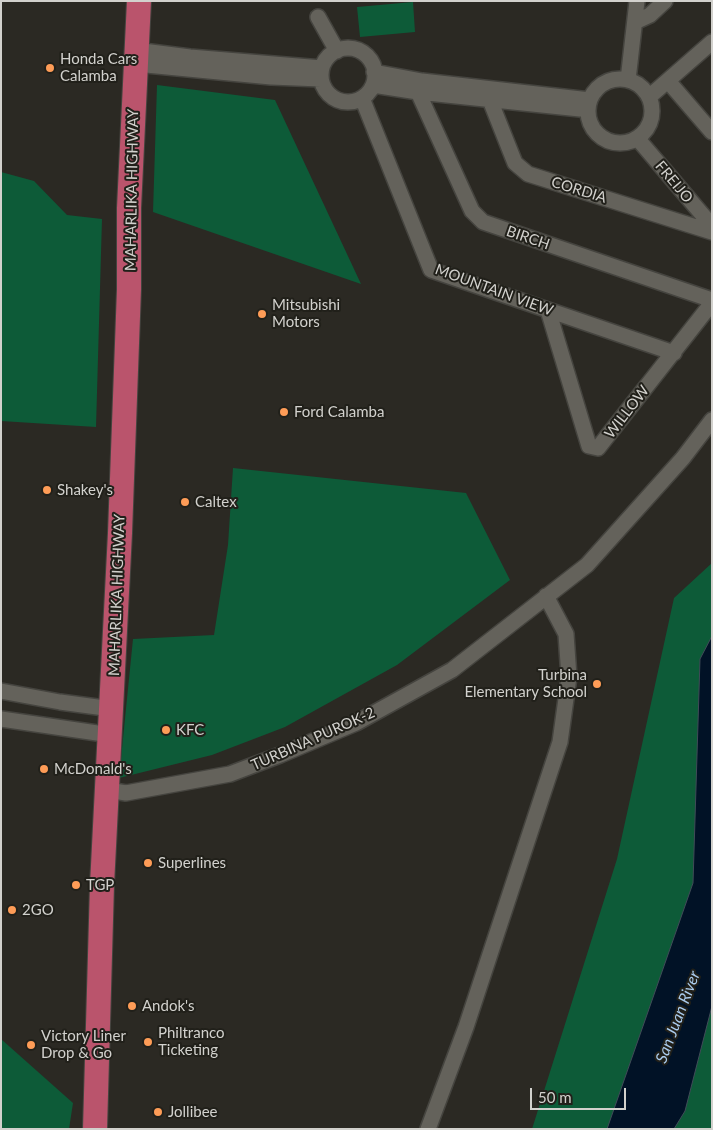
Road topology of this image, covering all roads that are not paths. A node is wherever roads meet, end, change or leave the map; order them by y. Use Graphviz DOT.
graph roads {
  1 [pos="139,1"];
  2 [pos="637,1"];
  3 [pos="665,1"];
  4 [pos="318,17"];
  5 [pos="635,22"];
  6 [pos="711,44"];
  7 [pos="337,51"];
  8 [pos="136,57"];
  9 [pos="321,74"];
  10 [pos="373,78"];
  11 [pos="628,80"];
  12 [pos="668,82"];
  13 [pos="418,92"];
  14 [pos="649,97"];
  15 [pos="362,98"];
  16 [pos="490,100"];
  17 [pos="589,105"];
  18 [pos="712,132"];
  19 [pos="637,138"];
  20 [pos="712,226"];
  21 [pos="712,232"];
  22 [pos="712,302"];
  23 [pos="548,310"];
  24 [pos="674,352"];
  25 [pos="712,420"];
  26 [pos="546,596"];
  27 [pos="1,691"];
  28 [pos="112,709"];
  29 [pos="1,719"];
  30 [pos="111,735"];
  31 [pos="108,790"];
  32 [pos="96,1129"];
  33 [pos="428,1129"];
  1 -- 8 [label="highway, MAHARLIKA HIGHWAY"];
  2 -- 5 [label="street"];
  3 -- 5 [label="street"];
  4 -- 7 [label="street"];
  5 -- 11 [label="street"];
  6 -- 12 [label="street"];
  7 -- 9 [label="street"];
  7 -- 10 [label="street"];
  8 -- 9 [label="street"];
  8 -- 28 [label="highway, MAHARLIKA HIGHWAY"];
  9 -- 15 [label="street"];
  10 -- 13 [label="street"];
  10 -- 15 [label="street"];
  10 -- 17 [label="street"];
  11 -- 14 [label="street"];
  11 -- 17 [label="street"];
  12 -- 14 [label="street"];
  12 -- 18 [label="street"];
  13 -- 16 [label="street"];
  13 -- 22 [label="street, BIRCH"];
  14 -- 19 [label="street"];
  15 -- 23 [label="street, MOUNTAIN VIEW"];
  16 -- 17 [label="street"];
  16 -- 21 [label="street, CORDIA"];
  17 -- 19 [label="street"];
  19 -- 20 [label="street, FREIJO"];
  22 -- 24 [label="street, WILLOW"];
  23 -- 24 [label="street, MOUNTAIN VIEW"];
  23 -- 24 [label="street, WILLOW"];
  25 -- 26 [label="street, TURBINA PUROK-2"];
  26 -- 31 [label="street, TURBINA PUROK-2"];
  26 -- 33 [label="street"];
  27 -- 28 [label="street"];
  28 -- 30 [label="highway, MAHARLIKA HIGHWAY"];
  29 -- 30 [label="street"];
  30 -- 31 [label="highway, MAHARLIKA HIGHWAY"];
  31 -- 32 [label="highway, MAHARLIKA HIGHWAY"];
}
